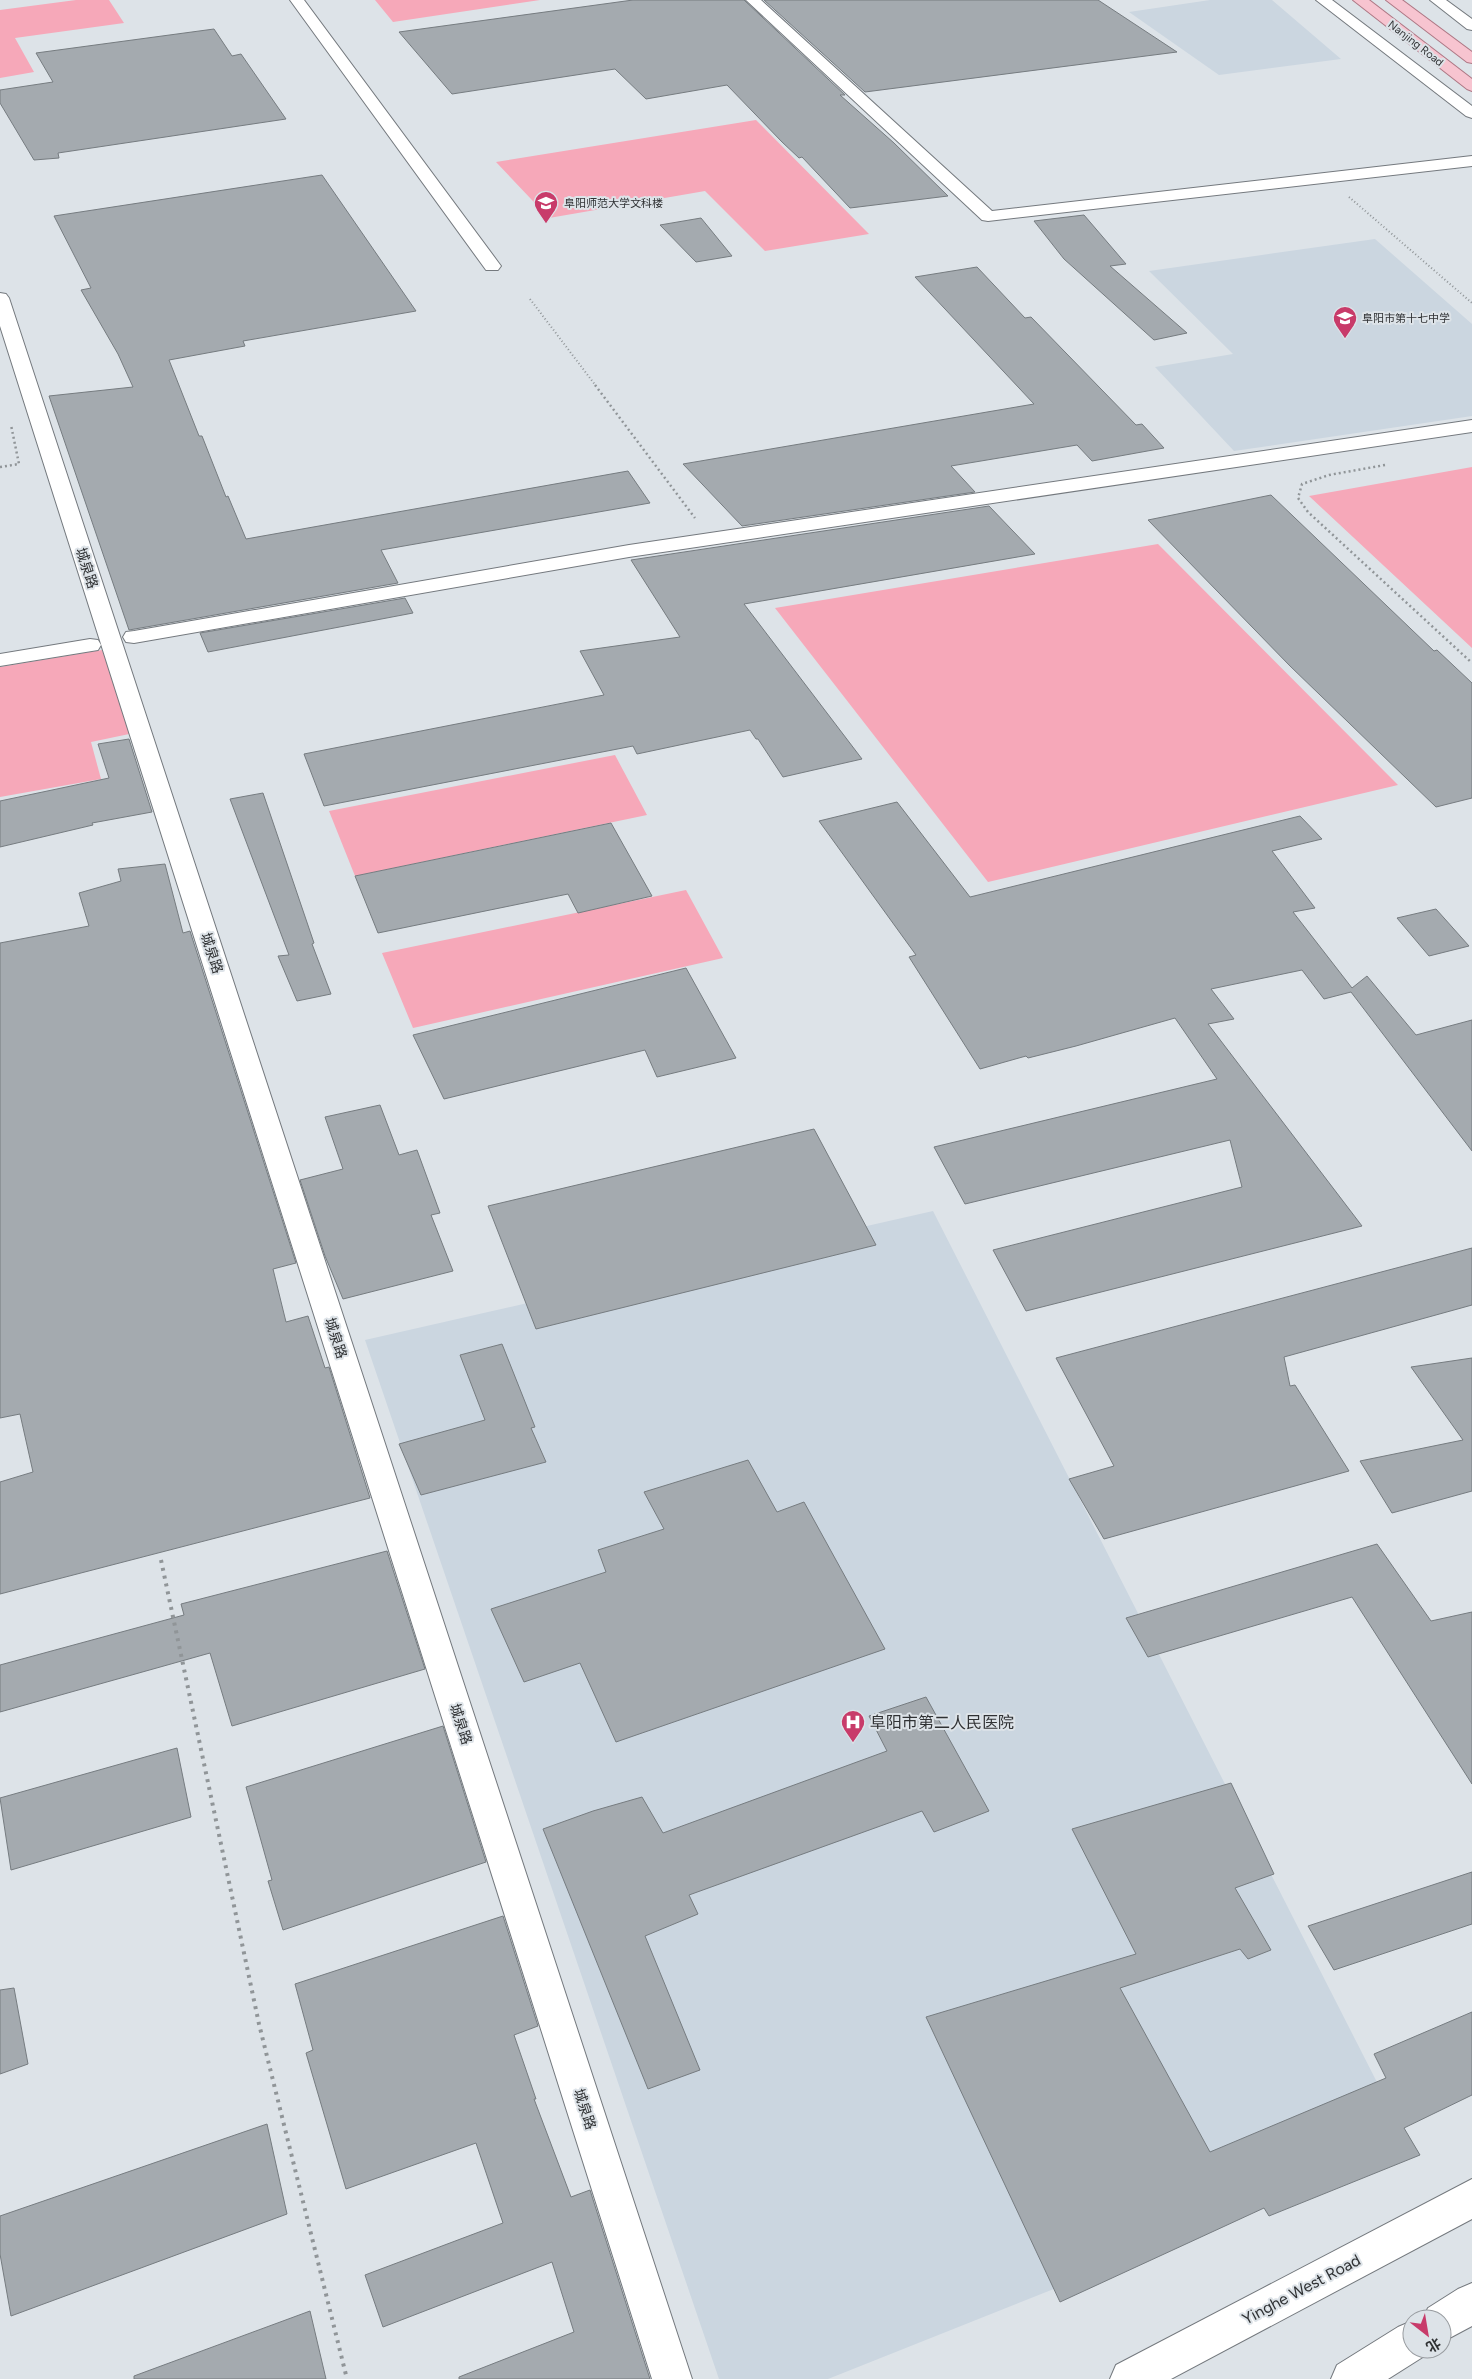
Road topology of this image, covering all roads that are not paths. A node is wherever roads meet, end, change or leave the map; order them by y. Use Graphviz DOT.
graph roads {
  1 [pos="297,0"];
  2 [pos="753,0"];
  3 [pos="1323,0"];
  4 [pos="1360,0"];
  5 [pos="1436,0"];
  6 [pos="1400,2"];
  7 [pos="1472,26"];
  8 [pos="1472,59"];
  9 [pos="1472,86"];
  10 [pos="1472,113"];
  11 [pos="1472,161"];
  12 [pos="492,266"];
  13 [pos="0,298"];
  14 [pos="1472,426"];
  15 [pos="134,637"];
  16 [pos="90,644"];
  17 [pos="0,660"];
  18 [pos="1472,2198"];
  19 [pos="1472,2303"];
  20 [pos="1452,2316"];
  21 [pos="1402,2347"];
  22 [pos="672,2379"];
  23 [pos="1130,2379"];
  24 [pos="1351,2379"];
  1 -- 12 [label="street"];
  2 -- 11 [label="street"];
  3 -- 10 [label="street"];
  4 -- 9 [label="main road, Nanjing Road"];
  5 -- 7 [label="street"];
  6 -- 8 [label="main road, Nanjing Road"];
  13 -- 22 [label="street, 城泉路"];
  14 -- 15 [label="street"];
  16 -- 17 [label="street"];
  18 -- 23 [label="street, Yinghe West Road"];
  19 -- 20 [label="street"];
  21 -- 24 [label="street"];
}
